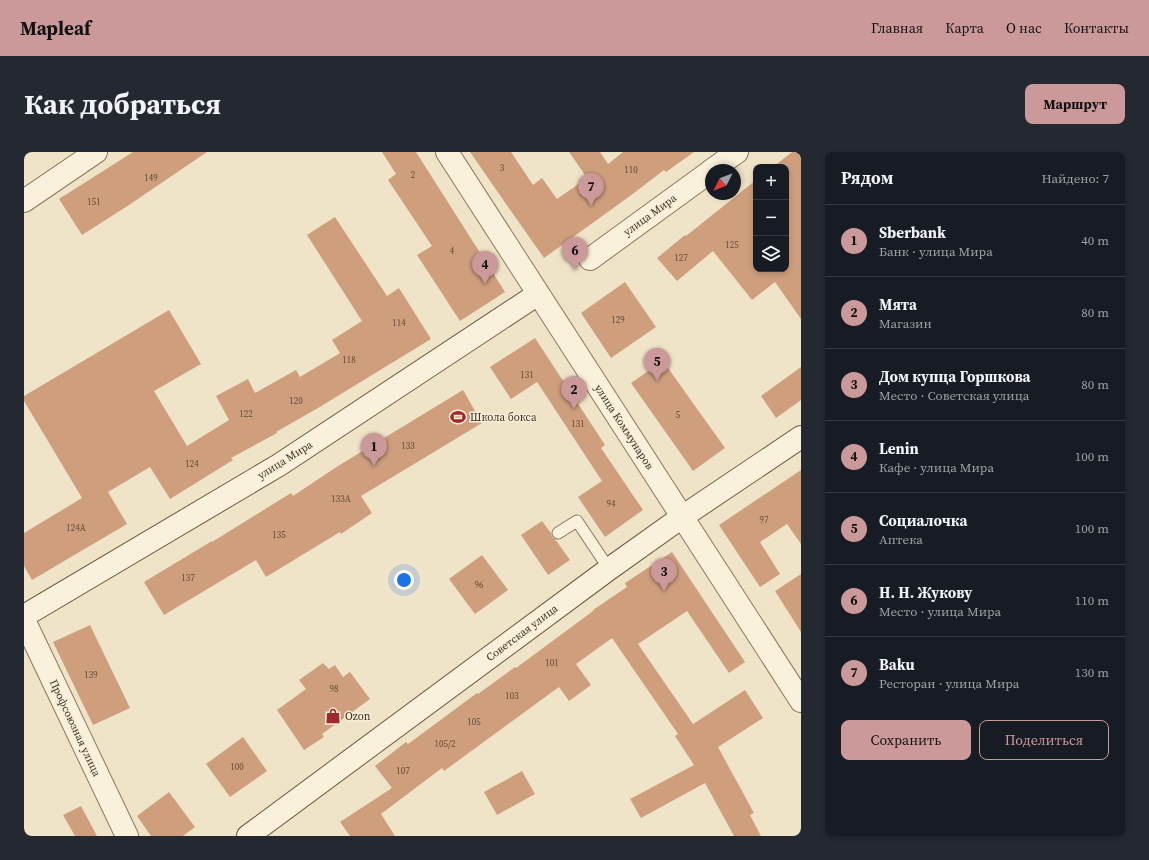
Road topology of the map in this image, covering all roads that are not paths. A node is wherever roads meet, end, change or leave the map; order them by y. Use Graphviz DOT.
graph roads {
  1 [pos="96,152"];
  2 [pos="447,152"];
  3 [pos="737,152"];
  4 [pos="720,164"];
  5 [pos="705,175"];
  6 [pos="24,201"];
  7 [pos="590,259"];
  8 [pos="538,294"];
  9 [pos="801,436"];
  10 [pos="682,517"];
  11 [pos="558,533"];
  12 [pos="609,569"];
  13 [pos="24,616"];
  14 [pos="24,620"];
  15 [pos="801,701"];
  16 [pos="127,836"];
  17 [pos="248,836"];
  1 -- 6 [label="street"];
  2 -- 8 [label="street, улица Коммунаров"];
  3 -- 4 [label="street, улица Мира"];
  5 -- 7 [label="street, улица Мира"];
  8 -- 10 [label="street, улица Коммунаров"];
  8 -- 13 [label="street, улица Мира"];
  9 -- 10 [label="street, Советская улица"];
  10 -- 12 [label="street, Советская улица"];
  10 -- 15 [label="street, улица Коммунаров"];
  11 -- 12 [label="lane"];
  12 -- 17 [label="street, Советская улица"];
  14 -- 16 [label="street, Профсоюзная улица"];
}
